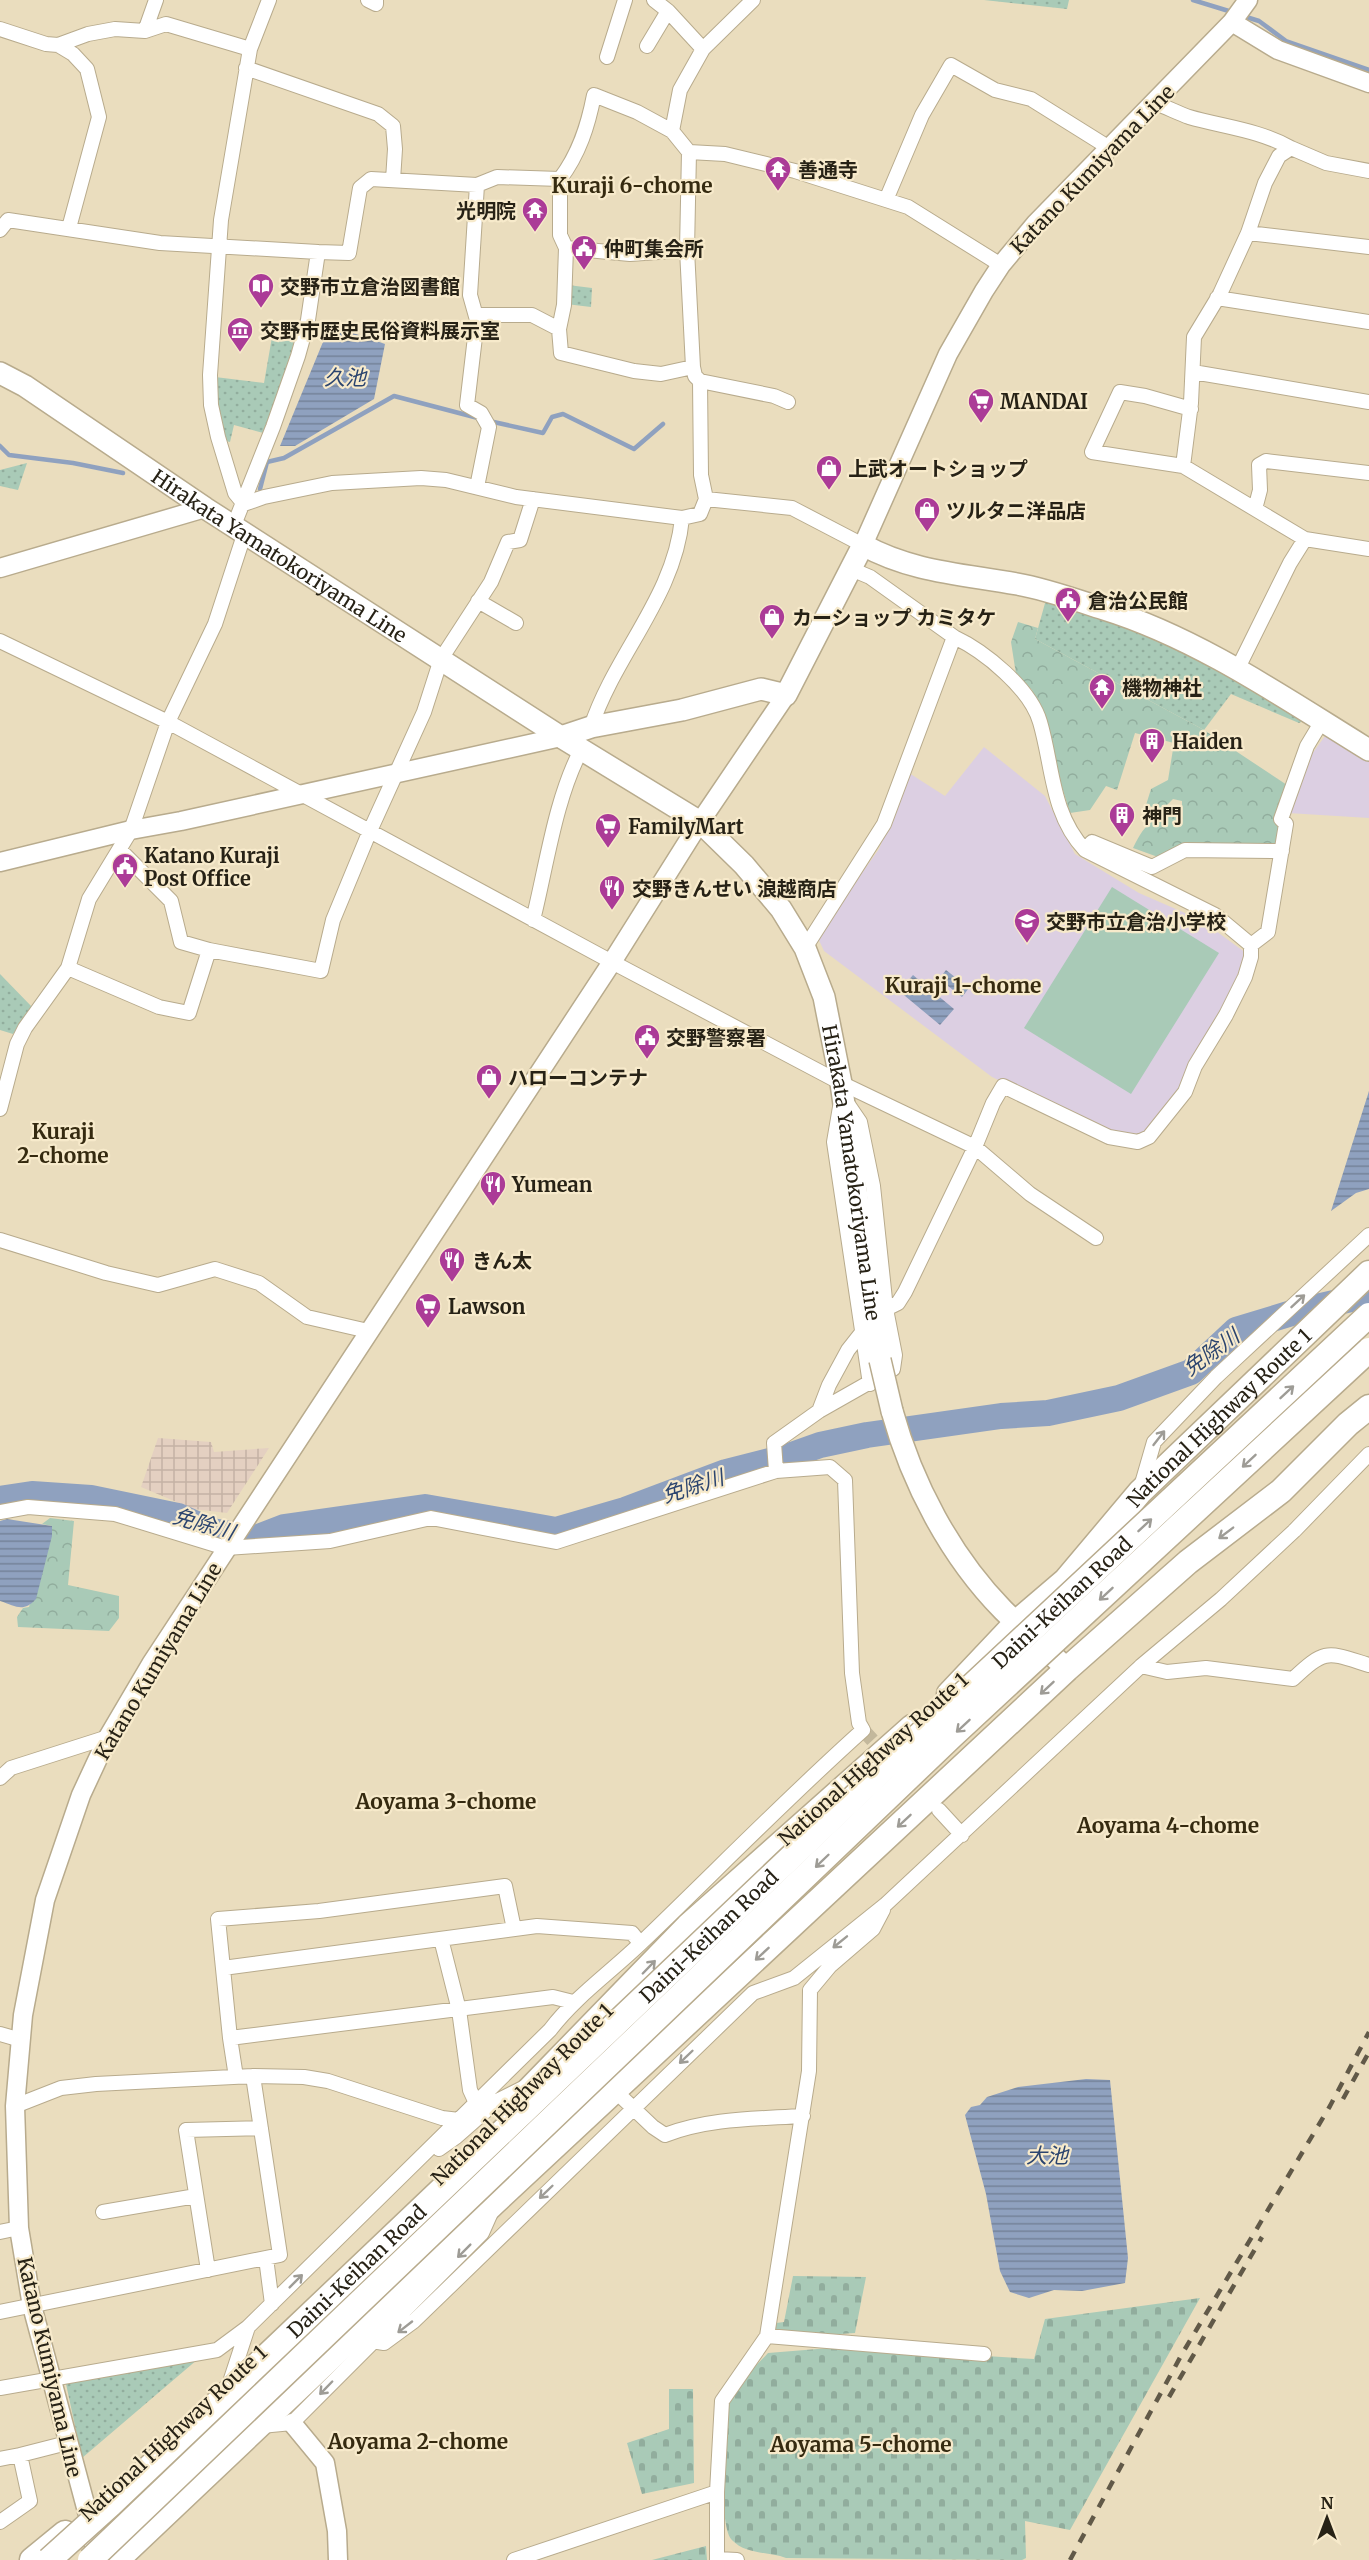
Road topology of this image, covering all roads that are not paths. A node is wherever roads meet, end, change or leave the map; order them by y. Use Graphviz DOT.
graph roads {
  1 [pos="156,0"];
  2 [pos="269,0"];
  3 [pos="369,0"];
  4 [pos="376,0"];
  5 [pos="625,0"];
  6 [pos="654,0"];
  7 [pos="753,0"];
  8 [pos="668,11"];
  9 [pos="1240,12"];
  10 [pos="0,28"];
  11 [pos="146,31"];
  12 [pos="58,45"];
  13 [pos="647,46"];
  14 [pos="250,49"];
  15 [pos="703,49"];
  16 [pos="607,57"];
  17 [pos="246,68"];
  18 [pos="1369,83"];
  19 [pos="1155,103"];
  20 [pos="672,131"];
  21 [pos="1291,148"];
  22 [pos="1111,149"];
  23 [pos="689,152"];
  24 [pos="1369,171"];
  25 [pos="560,179"];
  26 [pos="393,180"];
  27 [pos="477,185"];
  28 [pos="886,200"];
  29 [pos="69,228"];
  30 [pos="0,230"];
  31 [pos="1248,233"];
  32 [pos="221,245"];
  33 [pos="1369,247"];
  34 [pos="566,248"];
  35 [pos="687,250"];
  36 [pos="318,252"];
  37 [pos="1002,265"];
  38 [pos="1217,298"];
  39 [pos="476,315"];
  40 [pos="1369,322"];
  41 [pos="559,329"];
  42 [pos="693,367"];
  43 [pos="1192,372"];
  44 [pos="0,373"];
  45 [pos="700,381"];
  46 [pos="788,402"];
  47 [pos="1369,402"];
  48 [pos="1191,409"];
  49 [pos="1183,466"];
  50 [pos="1369,473"];
  51 [pos="477,487"];
  52 [pos="533,499"];
  53 [pos="706,499"];
  54 [pos="244,504"];
  55 [pos="205,508"];
  56 [pos="1255,509"];
  57 [pos="682,518"];
  58 [pos="239,529"];
  59 [pos="1305,539"];
  60 [pos="863,545"];
  61 [pos="1369,549"];
  62 [pos="0,568"];
  63 [pos="851,568"];
  64 [pos="478,602"];
  65 [pos="516,623"];
  66 [pos="954,637"];
  67 [pos="0,641"];
  68 [pos="441,659"];
  69 [pos="1238,668"];
  70 [pos="786,695"];
  71 [pos="1322,721"];
  72 [pos="168,722"];
  73 [pos="591,727"];
  74 [pos="561,737"];
  75 [pos="582,748"];
  76 [pos="1369,750"];
  77 [pos="399,771"];
  78 [pos="299,794"];
  79 [pos="700,822"];
  80 [pos="131,830"];
  81 [pos="369,833"];
  82 [pos="120,850"];
  83 [pos="1085,850"];
  84 [pos="1282,851"];
  85 [pos="0,862"];
  86 [pos="533,920"];
  87 [pos="1251,945"];
  88 [pos="805,948"];
  89 [pos="209,950"];
  90 [pos="612,962"];
  91 [pos="68,968"];
  92 [pos="842,1090"];
  93 [pos="0,1108"];
  94 [pos="975,1147"];
  95 [pos="1369,1235"];
  96 [pos="1096,1238"];
  97 [pos="0,1240"];
  98 [pos="1369,1274"];
  99 [pos="1369,1281"];
  100 [pos="886,1309"];
  101 [pos="1369,1315"];
  102 [pos="368,1331"];
  103 [pos="863,1331"];
  104 [pos="1369,1350"];
  105 [pos="1282,1354"];
  106 [pos="870,1384"];
  107 [pos="1369,1403"];
  108 [pos="1369,1407"];
  109 [pos="819,1412"];
  110 [pos="1348,1424"];
  111 [pos="1369,1454"];
  112 [pos="776,1471"];
  113 [pos="1140,1492"];
  114 [pos="0,1512"];
  115 [pos="228,1545"];
  116 [pos="1017,1622"];
  117 [pos="1369,1665"];
  118 [pos="1141,1666"];
  119 [pos="1067,1669"];
  120 [pos="108,1737"];
  121 [pos="0,1778"];
  122 [pos="939,1810"];
  123 [pos="962,1835"];
  124 [pos="885,1905"];
  125 [pos="514,1929"];
  126 [pos="441,1939"];
  127 [pos="640,1944"];
  128 [pos="223,1968"];
  129 [pos="573,2002"];
  130 [pos="459,2010"];
  131 [pos="550,2030"];
  132 [pos="0,2034"];
  133 [pos="230,2038"];
  134 [pos="21,2040"];
  135 [pos="570,2048"];
  136 [pos="253,2076"];
  137 [pos="236,2077"];
  138 [pos="543,2077"];
  139 [pos="615,2090"];
  140 [pos="476,2103"];
  141 [pos="632,2108"];
  142 [pos="8,2110"];
  143 [pos="803,2116"];
  144 [pos="459,2120"];
  145 [pos="261,2128"];
  146 [pos="410,2169"];
  147 [pos="196,2196"];
  148 [pos="495,2202"];
  149 [pos="103,2212"];
  150 [pos="19,2228"];
  151 [pos="0,2232"];
  152 [pos="266,2258"];
  153 [pos="208,2270"];
  154 [pos="272,2304"];
  155 [pos="32,2306"];
  156 [pos="0,2312"];
  157 [pos="248,2327"];
  158 [pos="767,2336"];
  159 [pos="372,2341"];
  160 [pos="984,2354"];
  161 [pos="231,2379"];
  162 [pos="51,2380"];
  163 [pos="0,2388"];
  164 [pos="292,2423"];
  165 [pos="259,2427"];
  166 [pos="67,2443"];
  167 [pos="20,2455"];
  168 [pos="0,2459"];
  169 [pos="717,2492"];
  170 [pos="88,2515"];
  171 [pos="0,2522"];
  172 [pos="32,2560"];
  173 [pos="49,2560"];
  174 [pos="90,2560"];
  175 [pos="97,2560"];
  176 [pos="117,2560"];
  177 [pos="338,2560"];
  178 [pos="514,2560"];
  179 [pos="717,2560"];
  180 [pos="737,2560"];
  1 -- 11 [label="street"];
  2 -- 14 [label="street"];
  3 -- 4 [label="street"];
  5 -- 16 [label="street"];
  6 -- 8 [label="street"];
  7 -- 15 [label="street"];
  8 -- 13 [label="street"];
  8 -- 15 [label="street"];
  9 -- 18 [label="main road"];
  9 -- 19 [label="main road, Katano Kumiyama Line"];
  10 -- 12 [label="street"];
  11 -- 12 [label="street"];
  11 -- 14 [label="street"];
  12 -- 29 [label="street"];
  14 -- 17 [label="street"];
  15 -- 20 [label="street"];
  17 -- 26 [label="street"];
  17 -- 32 [label="street"];
  19 -- 21 [label="street"];
  19 -- 22 [label="main road, Katano Kumiyama Line"];
  20 -- 23 [label="street"];
  20 -- 25 [label="street"];
  21 -- 24 [label="street"];
  21 -- 31 [label="street"];
  22 -- 28 [label="street"];
  22 -- 37 [label="main road, Katano Kumiyama Line"];
  23 -- 28 [label="street"];
  23 -- 35 [label="street"];
  25 -- 27 [label="street"];
  25 -- 34 [label="street"];
  26 -- 27 [label="street"];
  26 -- 36 [label="street"];
  27 -- 39 [label="street"];
  28 -- 37 [label="street"];
  29 -- 30 [label="street"];
  29 -- 32 [label="street"];
  31 -- 33 [label="street"];
  31 -- 38 [label="street"];
  32 -- 36 [label="street"];
  32 -- 54 [label="street"];
  34 -- 35 [label="street"];
  34 -- 41 [label="street"];
  35 -- 42 [label="street"];
  36 -- 54 [label="street"];
  37 -- 60 [label="main road, Katano Kumiyama Line"];
  38 -- 40 [label="street"];
  38 -- 43 [label="street"];
  39 -- 41 [label="street"];
  39 -- 51 [label="street"];
  41 -- 42 [label="street"];
  42 -- 45 [label="street"];
  43 -- 47 [label="street"];
  43 -- 48 [label="street"];
  44 -- 55 [label="main road, Hirakata Yamatokoriyama Line"];
  45 -- 46 [label="street"];
  45 -- 53 [label="street"];
  48 -- 49 [label="street"];
  48 -- 49 [label="street"];
  49 -- 56 [label="street"];
  50 -- 56 [label="street"];
  51 -- 52 [label="street"];
  51 -- 54 [label="street"];
  52 -- 57 [label="street"];
  52 -- 64 [label="street"];
  53 -- 57 [label="street"];
  53 -- 60 [label="street"];
  54 -- 58 [label="street"];
  55 -- 58 [label="main road, Hirakata Yamatokoriyama Line"];
  55 -- 62 [label="main road"];
  56 -- 59 [label="street"];
  57 -- 73 [label="street"];
  58 -- 68 [label="main road, Hirakata Yamatokoriyama Line"];
  58 -- 72 [label="street"];
  59 -- 61 [label="street"];
  59 -- 69 [label="street"];
  60 -- 63 [label="main road"];
  60 -- 69 [label="main road"];
  63 -- 66 [label="street"];
  63 -- 70 [label="main road"];
  64 -- 65 [label="street"];
  64 -- 68 [label="street"];
  66 -- 83 [label="street"];
  66 -- 88 [label="street"];
  67 -- 72 [label="street"];
  68 -- 74 [label="main road, Hirakata Yamatokoriyama Line"];
  68 -- 77 [label="street"];
  69 -- 71 [label="main road"];
  70 -- 73 [label="main road"];
  70 -- 79 [label="main road, Katano Kumiyama Line"];
  71 -- 76 [label="main road"];
  71 -- 84 [label="street"];
  72 -- 78 [label="street"];
  72 -- 80 [label="street"];
  73 -- 74 [label="main road"];
  74 -- 75 [label="main road, Hirakata Yamatokoriyama Line"];
  74 -- 77 [label="main road"];
  75 -- 79 [label="main road, Hirakata Yamatokoriyama Line"];
  75 -- 86 [label="street"];
  77 -- 78 [label="main road"];
  77 -- 81 [label="street"];
  78 -- 80 [label="main road"];
  78 -- 81 [label="street"];
  79 -- 88 [label="main road, Hirakata Yamatokoriyama Line"];
  79 -- 90 [label="main road, Katano Kumiyama Line"];
  80 -- 82 [label="street"];
  80 -- 85 [label="main road"];
  81 -- 86 [label="street"];
  81 -- 89 [label="street"];
  82 -- 89 [label="street"];
  82 -- 91 [label="street"];
  83 -- 84 [label="street"];
  83 -- 87 [label="street"];
  84 -- 87 [label="street"];
  86 -- 90 [label="street"];
  87 -- 94 [label="street"];
  88 -- 92 [label="main road, Hirakata Yamatokoriyama Line"];
  89 -- 91 [label="street"];
  90 -- 92 [label="street"];
  90 -- 102 [label="main road, Katano Kumiyama Line"];
  91 -- 93 [label="street"];
  92 -- 94 [label="street"];
  92 -- 100 [label="street"];
  92 -- 103 [label="street"];
  92 -- 116 [label="main road, Hirakata Yamatokoriyama Line, bridge"];
  94 -- 96 [label="street"];
  94 -- 100 [label="street"];
  113 -- 95 [label="street, one-way"];
  97 -- 102 [label="street"];
  98 -- 105 [label="highway, National Highway Route 1"];
  99 -- 105 [label="highway"];
  100 -- 106 [label="street"];
  173 -- 101 [label="highway, Daini-Keihan Road, one-way, bridge"];
  102 -- 115 [label="main road, Katano Kumiyama Line"];
  103 -- 106 [label="street"];
  103 -- 109 [label="street"];
  104 -- 174 [label="highway, Daini-Keihan Road, one-way, bridge"];
  105 -- 113 [label="highway, National Highway Route 1"];
  106 -- 109 [label="street"];
  107 -- 110 [label="highway"];
  108 -- 110 [label="highway"];
  109 -- 112 [label="street"];
  110 -- 119 [label="highway, one-way"];
  111 -- 118 [label="street"];
  112 -- 115 [label="street"];
  112 -- 127 [label="street"];
  113 -- 116 [label="highway, National Highway Route 1"];
  114 -- 115 [label="street"];
  115 -- 120 [label="main road, Katano Kumiyama Line"];
  116 -- 119 [label="main road, Hirakata Yamatokoriyama Line"];
  135 -- 116 [label="highway, National Highway Route 1, one-way"];
  117 -- 118 [label="street"];
  118 -- 123 [label="street"];
  119 -- 139 [label="highway, one-way"];
  120 -- 121 [label="street"];
  120 -- 134 [label="main road, Katano Kumiyama Line"];
  122 -- 123 [label="street"];
  123 -- 124 [label="street"];
  124 -- 141 [label="street, one-way"];
  124 -- 143 [label="street"];
  125 -- 126 [label="street"];
  125 -- 127 [label="street"];
  125 -- 128 [label="street"];
  126 -- 128 [label="street"];
  126 -- 130 [label="street"];
  127 -- 129 [label="street"];
  128 -- 133 [label="street"];
  129 -- 130 [label="street"];
  129 -- 131 [label="street"];
  130 -- 133 [label="street"];
  130 -- 140 [label="street"];
  131 -- 135 [label="street"];
  131 -- 140 [label="street"];
  132 -- 134 [label="street"];
  133 -- 137 [label="street"];
  134 -- 142 [label="main road, Katano Kumiyama Line"];
  135 -- 138 [label="highway, National Highway Route 1"];
  135 -- 139 [label="street"];
  136 -- 137 [label="street"];
  136 -- 144 [label="street"];
  136 -- 145 [label="street"];
  137 -- 142 [label="street"];
  138 -- 146 [label="street"];
  138 -- 161 [label="highway, National Highway Route 1"];
  139 -- 141 [label="street"];
  139 -- 148 [label="highway"];
  140 -- 144 [label="street"];
  141 -- 143 [label="street"];
  141 -- 159 [label="street, one-way"];
  142 -- 150 [label="main road, Katano Kumiyama Line"];
  143 -- 158 [label="street"];
  144 -- 146 [label="street"];
  145 -- 147 [label="street"];
  145 -- 152 [label="street"];
  154 -- 146 [label="street, one-way"];
  147 -- 149 [label="street"];
  147 -- 153 [label="street"];
  148 -- 159 [label="street, one-way"];
  148 -- 165 [label="highway"];
  150 -- 151 [label="street"];
  150 -- 155 [label="main road, Katano Kumiyama Line"];
  152 -- 153 [label="street"];
  152 -- 154 [label="street"];
  153 -- 155 [label="street"];
  154 -- 157 [label="street"];
  155 -- 156 [label="street"];
  155 -- 162 [label="main road, Katano Kumiyama Line"];
  157 -- 161 [label="street"];
  157 -- 162 [label="street"];
  158 -- 160 [label="street"];
  158 -- 169 [label="street"];
  159 -- 164 [label="street, one-way"];
  161 -- 170 [label="highway, National Highway Route 1"];
  162 -- 163 [label="street"];
  162 -- 166 [label="main road, Katano Kumiyama Line"];
  164 -- 165 [label="street"];
  164 -- 177 [label="main road"];
  165 -- 176 [label="highway"];
  166 -- 167 [label="street"];
  166 -- 170 [label="main road, Katano Kumiyama Line"];
  167 -- 168 [label="street"];
  167 -- 171 [label="street"];
  169 -- 178 [label="street"];
  169 -- 179 [label="street"];
  170 -- 172 [label="highway, National Highway Route 1"];
  170 -- 175 [label="main road, Katano Kumiyama Line"];
  179 -- 180 [label="street"];
}
